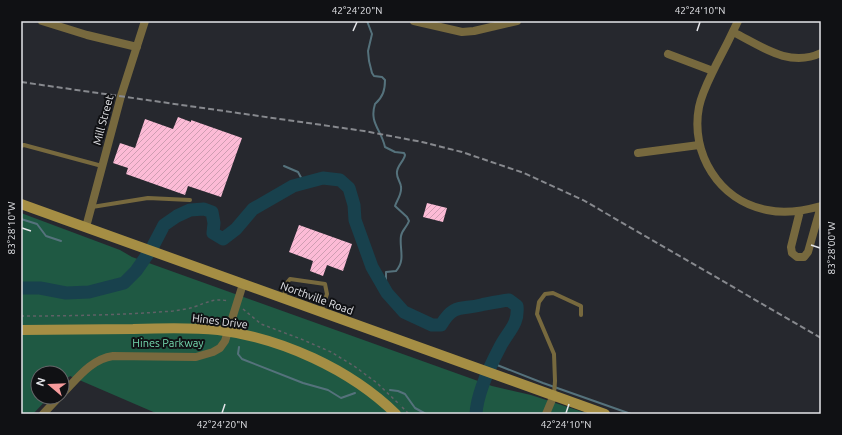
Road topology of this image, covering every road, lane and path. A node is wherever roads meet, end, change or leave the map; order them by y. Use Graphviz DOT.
graph roads {
  1 [pos="42,21"];
  2 [pos="145,21"];
  3 [pos="414,21"];
  4 [pos="517,21"];
  5 [pos="738,21"];
  6 [pos="733,32"];
  7 [pos="137,47"];
  8 [pos="821,53"];
  9 [pos="668,54"];
  10 [pos="713,71"];
  11 [pos="699,145"];
  12 [pos="21,146"];
  13 [pos="638,153"];
  14 [pos="102,166"];
  15 [pos="190,200"];
  16 [pos="21,204"];
  17 [pos="821,206"];
  18 [pos="91,207"];
  19 [pos="800,211"];
  20 [pos="86,227"];
  21 [pos="243,284"];
  22 [pos="284,298"];
  23 [pos="321,312"];
  24 [pos="581,315"];
  25 [pos="21,330"];
  26 [pos="228,332"];
  27 [pos="70,386"];
  28 [pos="554,395"];
  29 [pos="51,405"];
  30 [pos="43,414"];
  31 [pos="396,414"];
  32 [pos="546,414"];
  33 [pos="606,414"];
  1 -- 7 [label="street"];
  2 -- 7 [label="street, Mill Street"];
  3 -- 4 [label="street"];
  5 -- 6 [label="street"];
  6 -- 8 [label="street"];
  6 -- 10 [label="street"];
  7 -- 14 [label="street, Mill Street"];
  9 -- 10 [label="street"];
  10 -- 11 [label="street"];
  11 -- 13 [label="street"];
  11 -- 19 [label="street"];
  12 -- 14 [label="lane"];
  14 -- 18 [label="street, Mill Street"];
  15 -- 18 [label="lane"];
  16 -- 20 [label="street, Northville Road"];
  17 -- 19 [label="street"];
  17 -- 19 [label="street"];
  18 -- 20 [label="street, Mill Street"];
  20 -- 21 [label="street, Northville Road"];
  21 -- 22 [label="street, Northville Road"];
  21 -- 26 [label="street"];
  22 -- 23 [label="street, Northville Road"];
  22 -- 23 [label="lane"];
  23 -- 28 [label="street, Northville Road"];
  24 -- 28 [label="lane"];
  25 -- 26 [label="street, Hines Drive"];
  26 -- 27 [label="street"];
  26 -- 31 [label="street, Hines Drive"];
  28 -- 32 [label="street"];
  28 -- 33 [label="street, Northville Road"];
  29 -- 30 [label="street"];
}
